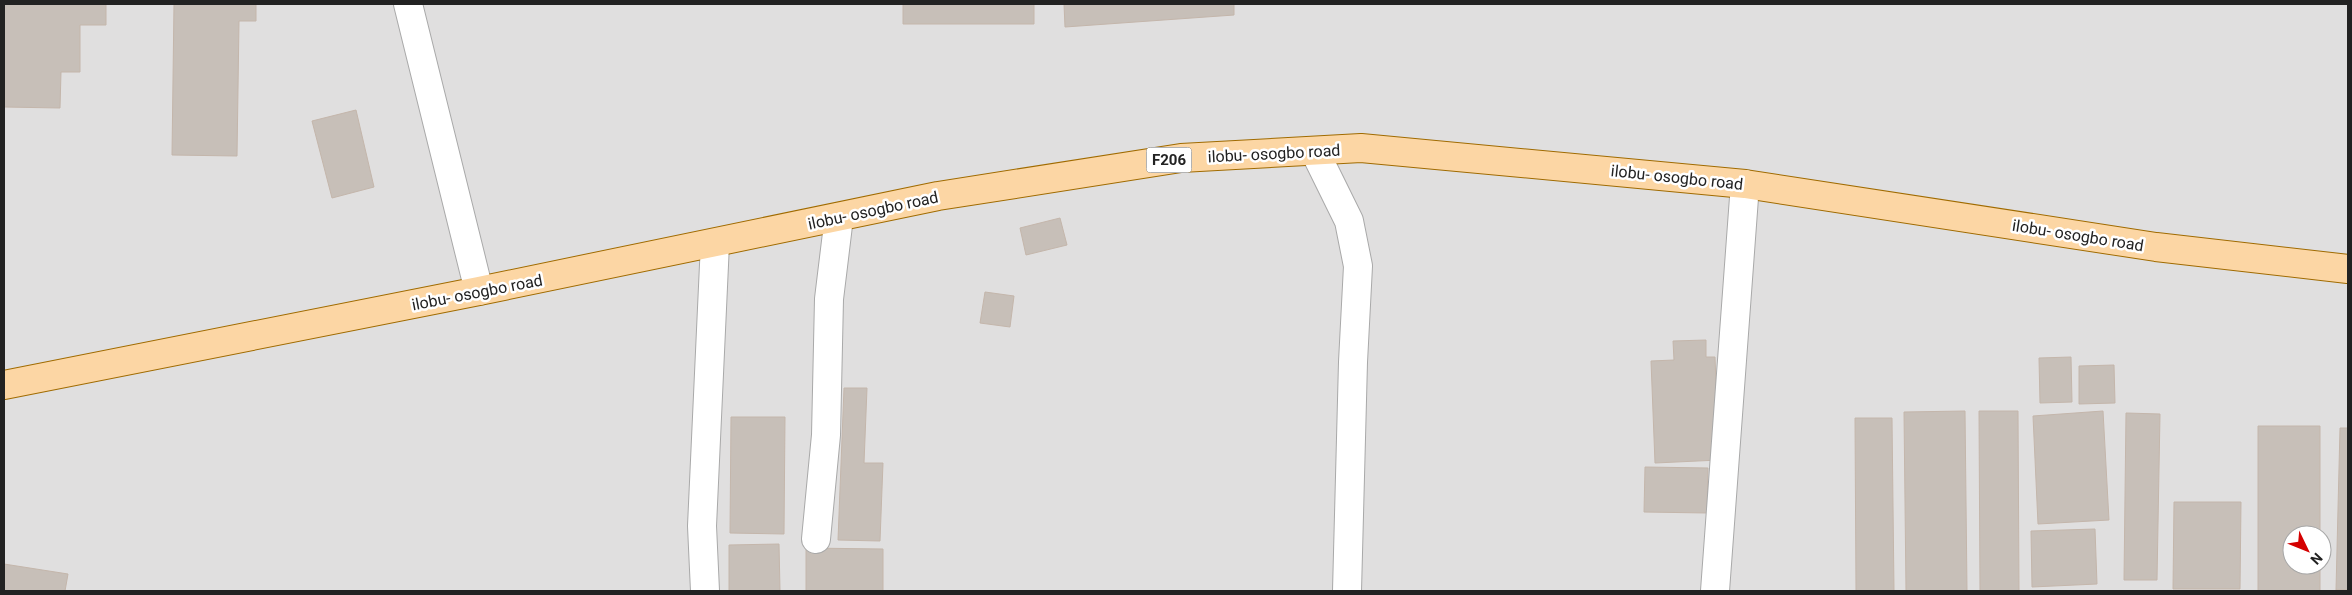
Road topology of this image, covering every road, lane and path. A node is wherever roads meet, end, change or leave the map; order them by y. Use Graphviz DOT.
graph roads {
  1 [pos="408,4"];
  2 [pos="1315,152"];
  3 [pos="1745,184"];
  4 [pos="839,217"];
  5 [pos="715,243"];
  6 [pos="2348,269"];
  7 [pos="479,292"];
  8 [pos="4,385"];
  9 [pos="816,539"];
  10 [pos="704,591"];
  11 [pos="1347,591"];
  12 [pos="1715,591"];
  1 -- 7 [label="street"];
  2 -- 3 [label="main road, ilobu- osogbo road / F206"];
  2 -- 4 [label="main road, ilobu- osogbo road / F206"];
  2 -- 11 [label="street"];
  3 -- 6 [label="main road, ilobu- osogbo road / F206"];
  3 -- 12 [label="street"];
  4 -- 5 [label="main road, ilobu- osogbo road / F206"];
  4 -- 9 [label="street"];
  5 -- 7 [label="main road, ilobu- osogbo road / F206"];
  5 -- 10 [label="street"];
  7 -- 8 [label="main road, ilobu- osogbo road / F206"];
}
